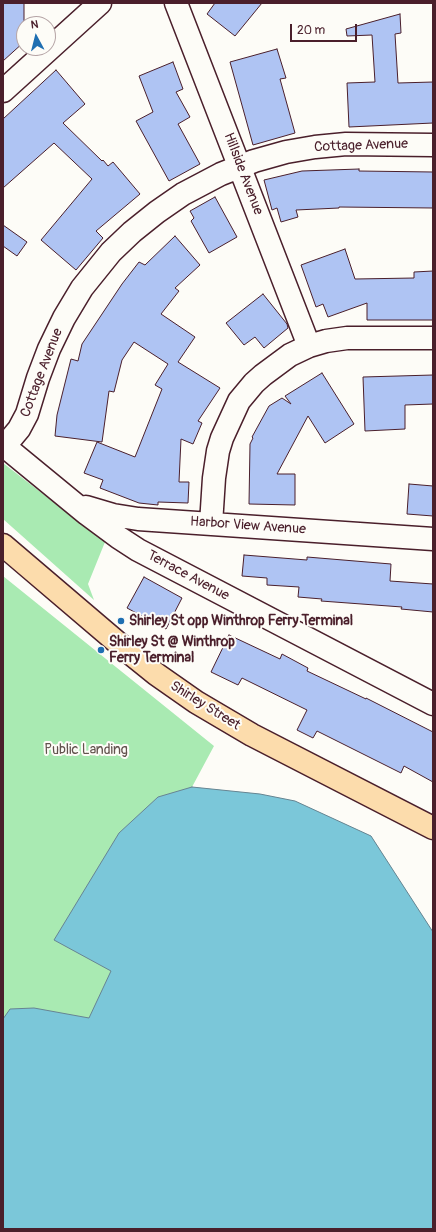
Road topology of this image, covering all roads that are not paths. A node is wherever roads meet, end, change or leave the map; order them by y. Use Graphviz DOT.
graph roads {
  1 [pos="100,3"];
  2 [pos="176,3"];
  3 [pos="3,91"];
  4 [pos="433,145"];
  5 [pos="240,166"];
  6 [pos="433,338"];
  7 [pos="309,346"];
  8 [pos="3,445"];
  9 [pos="66,498"];
  10 [pos="211,524"];
  11 [pos="433,539"];
  12 [pos="3,545"];
  13 [pos="433,704"];
  14 [pos="433,828"];
  1 -- 3 [label="street"];
  2 -- 5 [label="street, Hillside Avenue"];
  4 -- 5 [label="street, Cottage Avenue"];
  5 -- 7 [label="street, Hillside Avenue"];
  5 -- 8 [label="street, Cottage Avenue"];
  6 -- 7 [label="street"];
  7 -- 10 [label="street"];
  8 -- 9 [label="street, Terrace Avenue"];
  9 -- 10 [label="street, Harbor View Avenue"];
  9 -- 13 [label="street, Terrace Avenue"];
  10 -- 11 [label="street, Harbor View Avenue"];
  12 -- 14 [label="main road, Shirley Street"];
}
